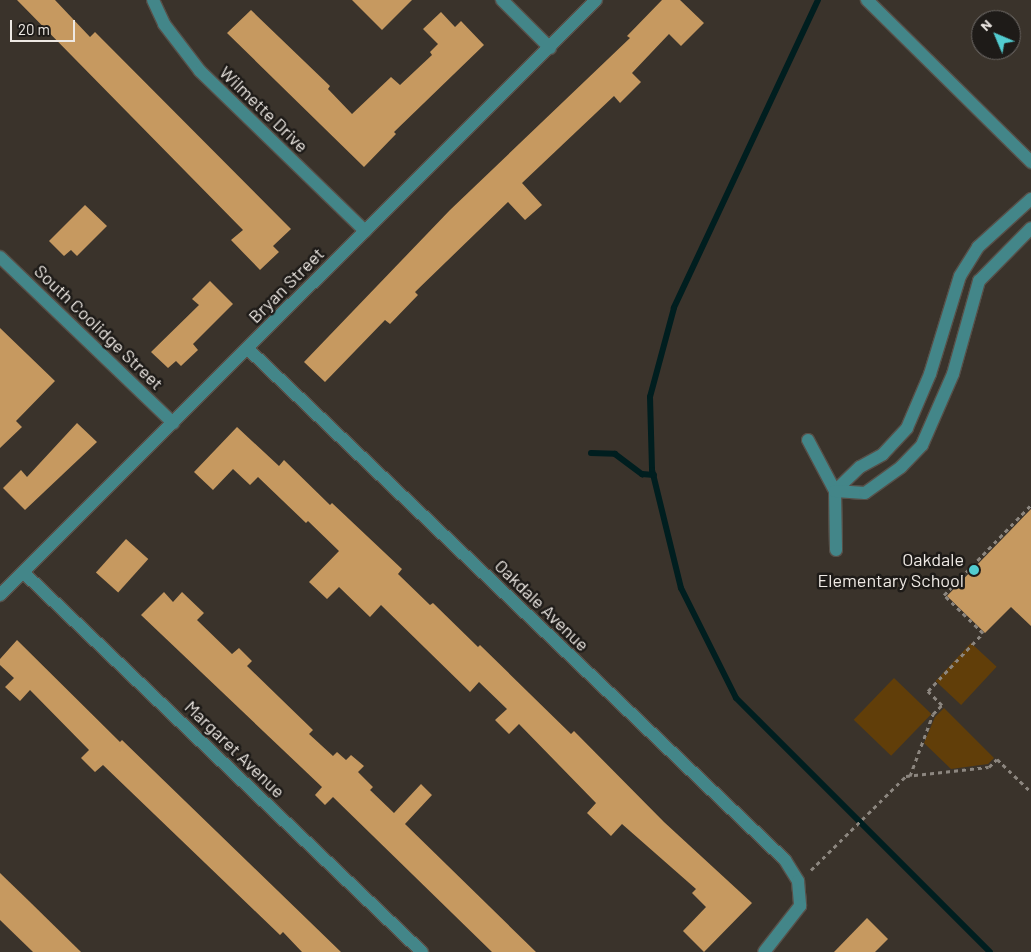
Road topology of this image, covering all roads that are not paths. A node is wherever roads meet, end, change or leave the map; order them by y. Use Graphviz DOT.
graph roads {
  1 [pos="153,0"];
  2 [pos="502,0"];
  3 [pos="596,0"];
  4 [pos="867,0"];
  5 [pos="550,48"];
  6 [pos="1031,162"];
  7 [pos="1031,199"];
  8 [pos="1031,228"];
  9 [pos="365,232"];
  10 [pos="0,256"];
  11 [pos="944,327"];
  12 [pos="964,334"];
  13 [pos="247,348"];
  14 [pos="919,398"];
  15 [pos="939,408"];
  16 [pos="173,423"];
  17 [pos="808,440"];
  18 [pos="835,491"];
  19 [pos="836,550"];
  20 [pos="23,572"];
  21 [pos="0,595"];
  22 [pos="422,952"];
  23 [pos="764,952"];
  1 -- 9 [label="street, Wilmette Drive"];
  2 -- 5 [label="street"];
  3 -- 5 [label="street, Bryan Street"];
  4 -- 6 [label="street"];
  5 -- 9 [label="street, Bryan Street"];
  7 -- 11 [label="street"];
  8 -- 12 [label="street"];
  9 -- 13 [label="street, Bryan Street"];
  10 -- 16 [label="street, South Coolidge Street"];
  11 -- 12 [label="street"];
  11 -- 14 [label="street"];
  12 -- 15 [label="street"];
  13 -- 16 [label="street, Bryan Street"];
  13 -- 23 [label="street, Oakdale Avenue"];
  14 -- 15 [label="street"];
  14 -- 18 [label="street"];
  15 -- 18 [label="street"];
  16 -- 20 [label="street, Bryan Street"];
  17 -- 18 [label="street"];
  18 -- 19 [label="street"];
  20 -- 21 [label="street, Bryan Street"];
  20 -- 22 [label="street, Margaret Avenue"];
}
